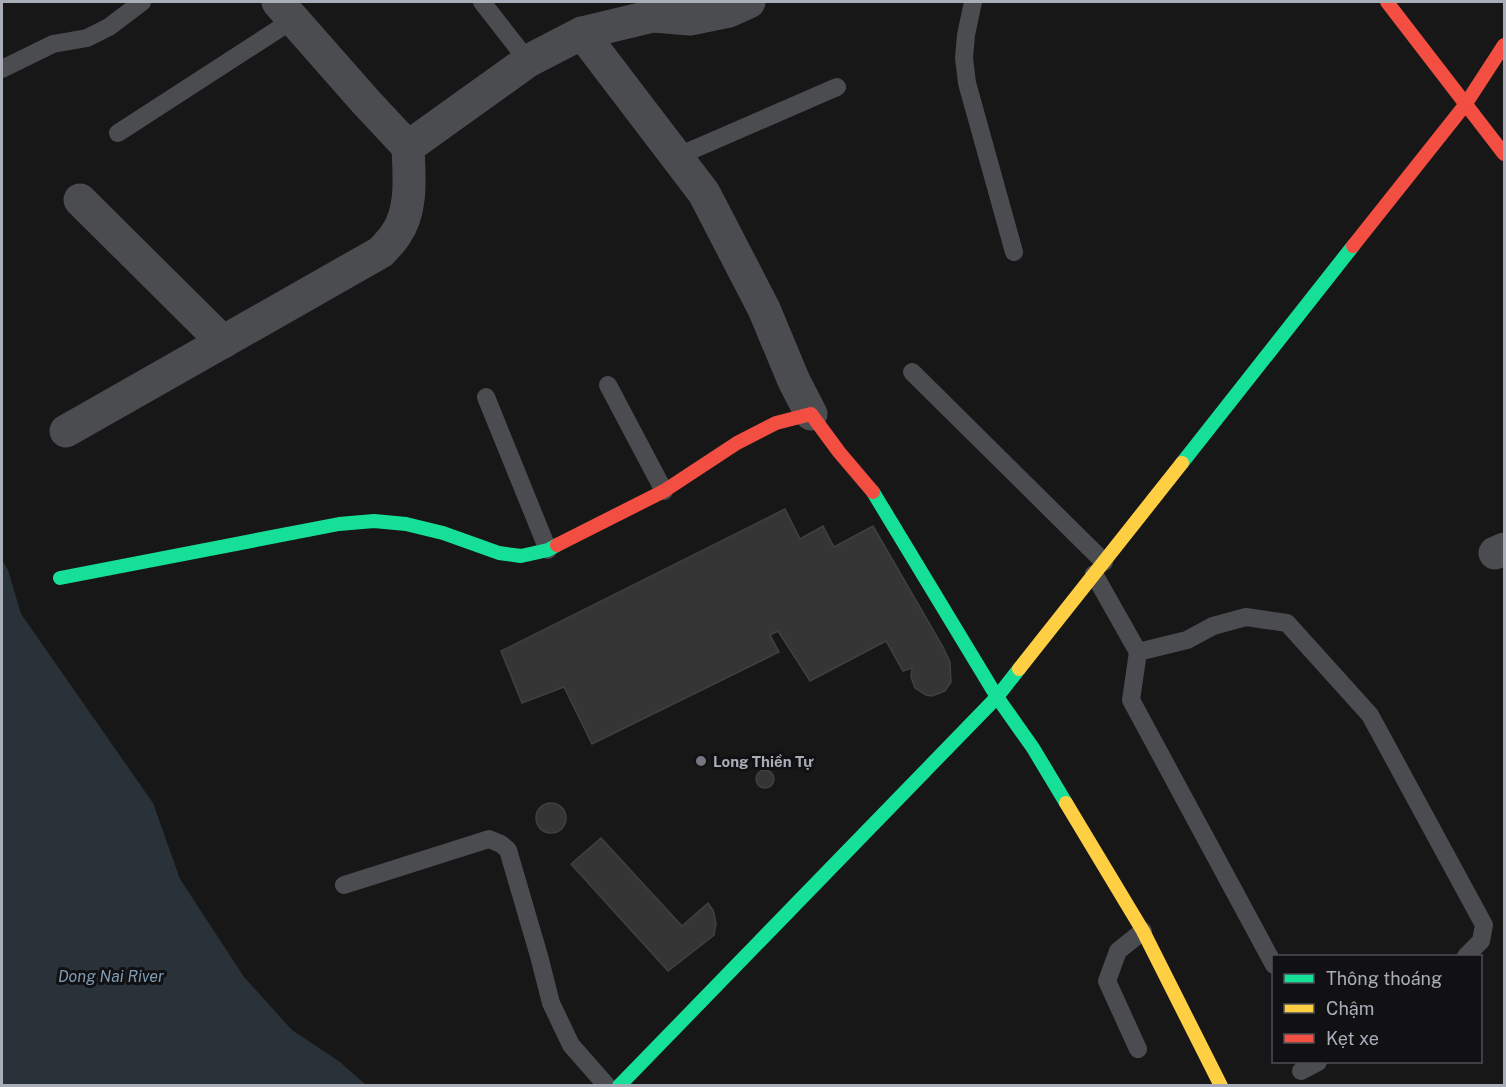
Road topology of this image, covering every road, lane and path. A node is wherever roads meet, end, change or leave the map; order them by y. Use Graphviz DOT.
graph roads {
  1 [pos="142,2"];
  2 [pos="482,2"];
  3 [pos="749,2"];
  4 [pos="973,2"];
  5 [pos="1387,2"];
  6 [pos="286,10"];
  7 [pos="582,33"];
  8 [pos="1504,45"];
  9 [pos="528,61"];
  10 [pos="2,69"];
  11 [pos="837,87"];
  12 [pos="1465,105"];
  13 [pos="118,133"];
  14 [pos="408,147"];
  15 [pos="1504,154"];
  16 [pos="675,157"];
  17 [pos="80,200"];
  18 [pos="1014,252"];
  19 [pos="223,342"];
  20 [pos="912,372"];
  21 [pos="608,386"];
  22 [pos="486,397"];
  23 [pos="811,414"];
  24 [pos="66,431"];
  25 [pos="664,491"];
  26 [pos="548,550"];
  27 [pos="1099,568"];
  28 [pos="60,578"];
  29 [pos="1138,652"];
  30 [pos="998,697"];
  31 [pos="344,885"];
  32 [pos="1143,931"];
  33 [pos="1468,955"];
  34 [pos="1272,961"];
  35 [pos="1138,1049"];
  36 [pos="1316,1063"];
  37 [pos="1301,1071"];
  38 [pos="1213,1083"];
  39 [pos="607,1086"];
  40 [pos="619,1086"];
  1 -- 10 [label="lane"];
  2 -- 9 [label="lane"];
  3 -- 7 [label="street"];
  4 -- 18 [label="lane"];
  5 -- 12 [label="street"];
  6 -- 13 [label="lane"];
  6 -- 14 [label="street"];
  7 -- 9 [label="street"];
  7 -- 16 [label="street"];
  8 -- 12 [label="street"];
  9 -- 14 [label="street"];
  11 -- 16 [label="lane"];
  12 -- 15 [label="street"];
  12 -- 27 [label="street"];
  14 -- 19 [label="street"];
  16 -- 23 [label="street"];
  17 -- 19 [label="street"];
  19 -- 24 [label="street"];
  20 -- 27 [label="lane"];
  21 -- 25 [label="lane"];
  22 -- 26 [label="lane"];
  23 -- 25 [label="street"];
  23 -- 30 [label="street"];
  25 -- 26 [label="street"];
  26 -- 28 [label="street"];
  27 -- 29 [label="lane"];
  27 -- 30 [label="street"];
  29 -- 33 [label="lane"];
  29 -- 34 [label="lane"];
  30 -- 32 [label="street"];
  30 -- 40 [label="street"];
  31 -- 39 [label="lane"];
  32 -- 35 [label="lane"];
  32 -- 38 [label="street"];
  36 -- 37 [label="lane"];
}
